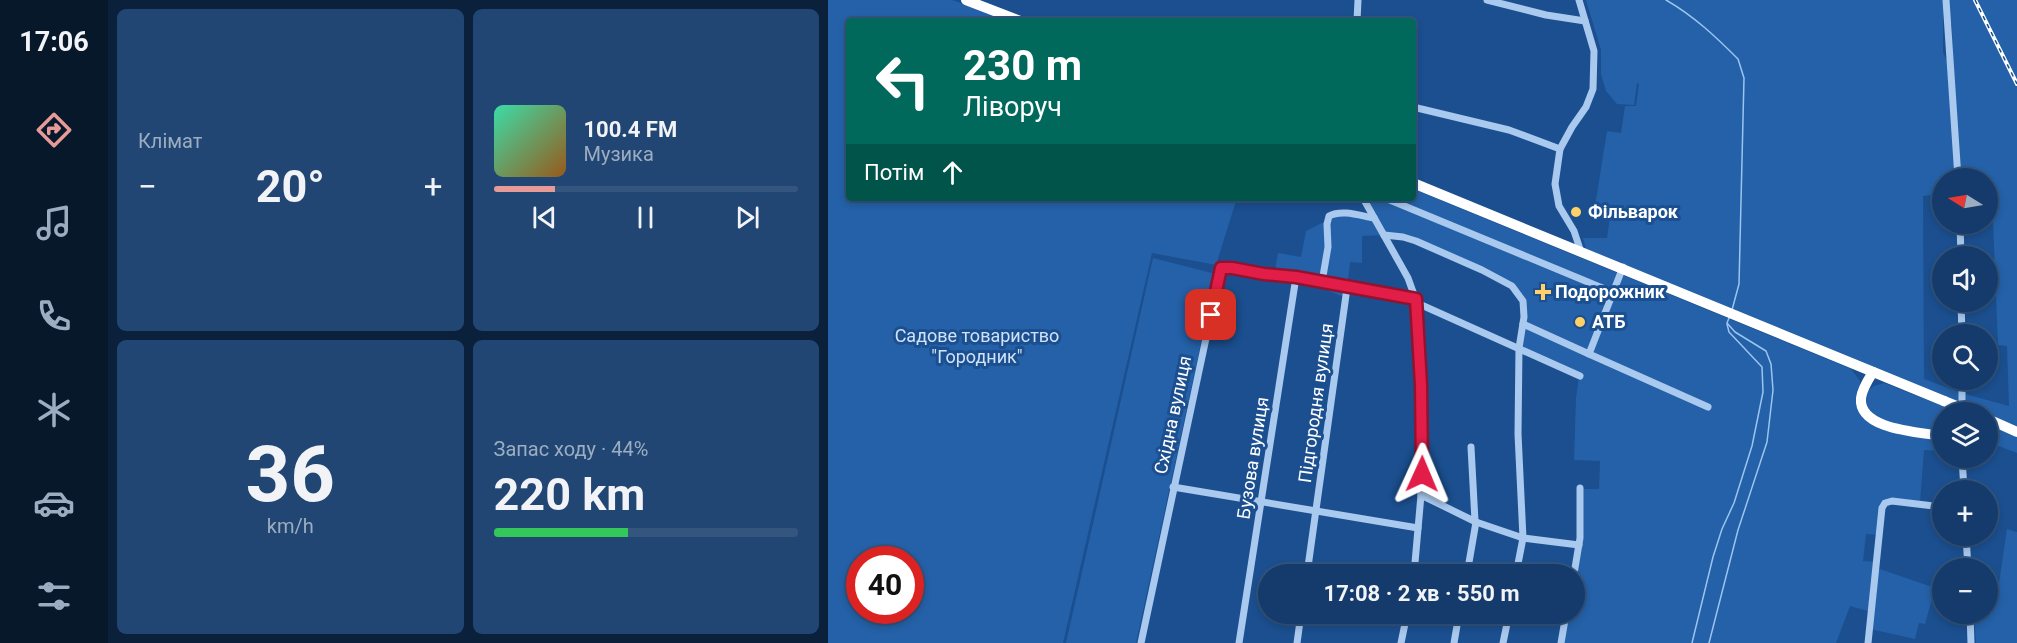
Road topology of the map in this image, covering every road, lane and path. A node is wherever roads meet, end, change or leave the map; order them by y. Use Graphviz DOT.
graph roads {
  1 [pos="966,0"];
  2 [pos="1358,0"];
  3 [pos="1487,0"];
  4 [pos="1579,0"];
  5 [pos="1946,0"];
  6 [pos="1012,18"];
  7 [pos="1357,18"];
  8 [pos="1585,21"];
  9 [pos="1416,108"];
  10 [pos="1560,149"];
  11 [pos="1957,168"];
  12 [pos="1416,184"];
  13 [pos="1365,201"];
  14 [pos="1392,201"];
  15 [pos="1374,218"];
  16 [pos="1384,235"];
  17 [pos="1581,252"];
  18 [pos="1622,268"];
  19 [pos="1296,277"];
  20 [pos="1322,282"];
  21 [pos="1347,288"];
  22 [pos="1612,292"];
  23 [pos="1416,301"];
  24 [pos="1523,324"];
  25 [pos="1519,348"];
  26 [pos="1588,354"];
  27 [pos="1873,372"];
  28 [pos="1580,376"];
  29 [pos="1946,402"];
  30 [pos="1708,407"];
  31 [pos="1998,423"];
  32 [pos="2017,432"];
  33 [pos="1932,434"];
  34 [pos="1471,447"];
  35 [pos="1173,487"];
  36 [pos="1580,488"];
  37 [pos="1421,495"];
  38 [pos="1261,500"];
  39 [pos="1932,506"];
  40 [pos="1317,510"];
  41 [pos="1476,522"];
  42 [pos="1418,528"];
  43 [pos="1523,538"];
  44 [pos="1579,545"];
  45 [pos="1309,564"];
  46 [pos="1415,564"];
  47 [pos="1469,564"];
  48 [pos="1518,564"];
  49 [pos="1576,564"];
  50 [pos="1300,624"];
  51 [pos="1405,624"];
  52 [pos="1458,624"];
  53 [pos="1507,624"];
  54 [pos="1564,624"];
  55 [pos="1970,624"];
  56 [pos="1141,643"];
  57 [pos="1239,643"];
  58 [pos="1297,643"];
  59 [pos="1401,643"];
  60 [pos="1454,643"];
  61 [pos="1503,643"];
  62 [pos="1561,643"];
  63 [pos="1868,643"];
  64 [pos="1971,643"];
  1 -- 6 [label="highway"];
  2 -- 7 [label="street"];
  3 -- 8 [label="street"];
  4 -- 8 [label="street"];
  5 -- 11 [label="street"];
  8 -- 10 [label="street"];
  9 -- 10 [label="street"];
  10 -- 17 [label="street"];
  12 -- 17 [label="highway"];
  13 -- 15 [label="street"];
  14 -- 22 [label="street"];
  15 -- 16 [label="street"];
  15 -- 20 [label="street"];
  16 -- 23 [label="street"];
  16 -- 24 [label="street"];
  17 -- 18 [label="highway"];
  18 -- 22 [label="street"];
  18 -- 27 [label="highway"];
  19 -- 20 [label="street"];
  19 -- 35 [label="street, Східна вулиця"];
  19 -- 38 [label="street, Бузова вулиця"];
  20 -- 21 [label="street"];
  21 -- 23 [label="street"];
  21 -- 40 [label="street, Підгородня вулиця"];
  22 -- 26 [label="street"];
  23 -- 25 [label="street"];
  23 -- 37 [label="street"];
  24 -- 25 [label="street"];
  24 -- 26 [label="street"];
  25 -- 28 [label="street"];
  25 -- 43 [label="street"];
  26 -- 30 [label="street"];
  27 -- 29 [label="highway, bridge"];
  27 -- 33 [label="highway"];
  31 -- 32 [label="highway"];
  34 -- 41 [label="street"];
  35 -- 38 [label="street"];
  35 -- 56 [label="street, Східна вулиця"];
  36 -- 44 [label="street"];
  37 -- 41 [label="street"];
  37 -- 42 [label="street"];
  38 -- 40 [label="street"];
  38 -- 57 [label="street, Бузова вулиця"];
  39 -- 63 [label="street"];
  40 -- 42 [label="street"];
  40 -- 45 [label="street, Підгородня вулиця"];
  41 -- 43 [label="street"];
  41 -- 47 [label="street"];
  42 -- 46 [label="street"];
  43 -- 44 [label="street"];
  43 -- 48 [label="street"];
  44 -- 49 [label="street"];
  50 -- 58 [label="street"];
  51 -- 59 [label="street"];
  52 -- 60 [label="street"];
  53 -- 61 [label="street"];
  54 -- 62 [label="street"];
  55 -- 64 [label="street"];
}
